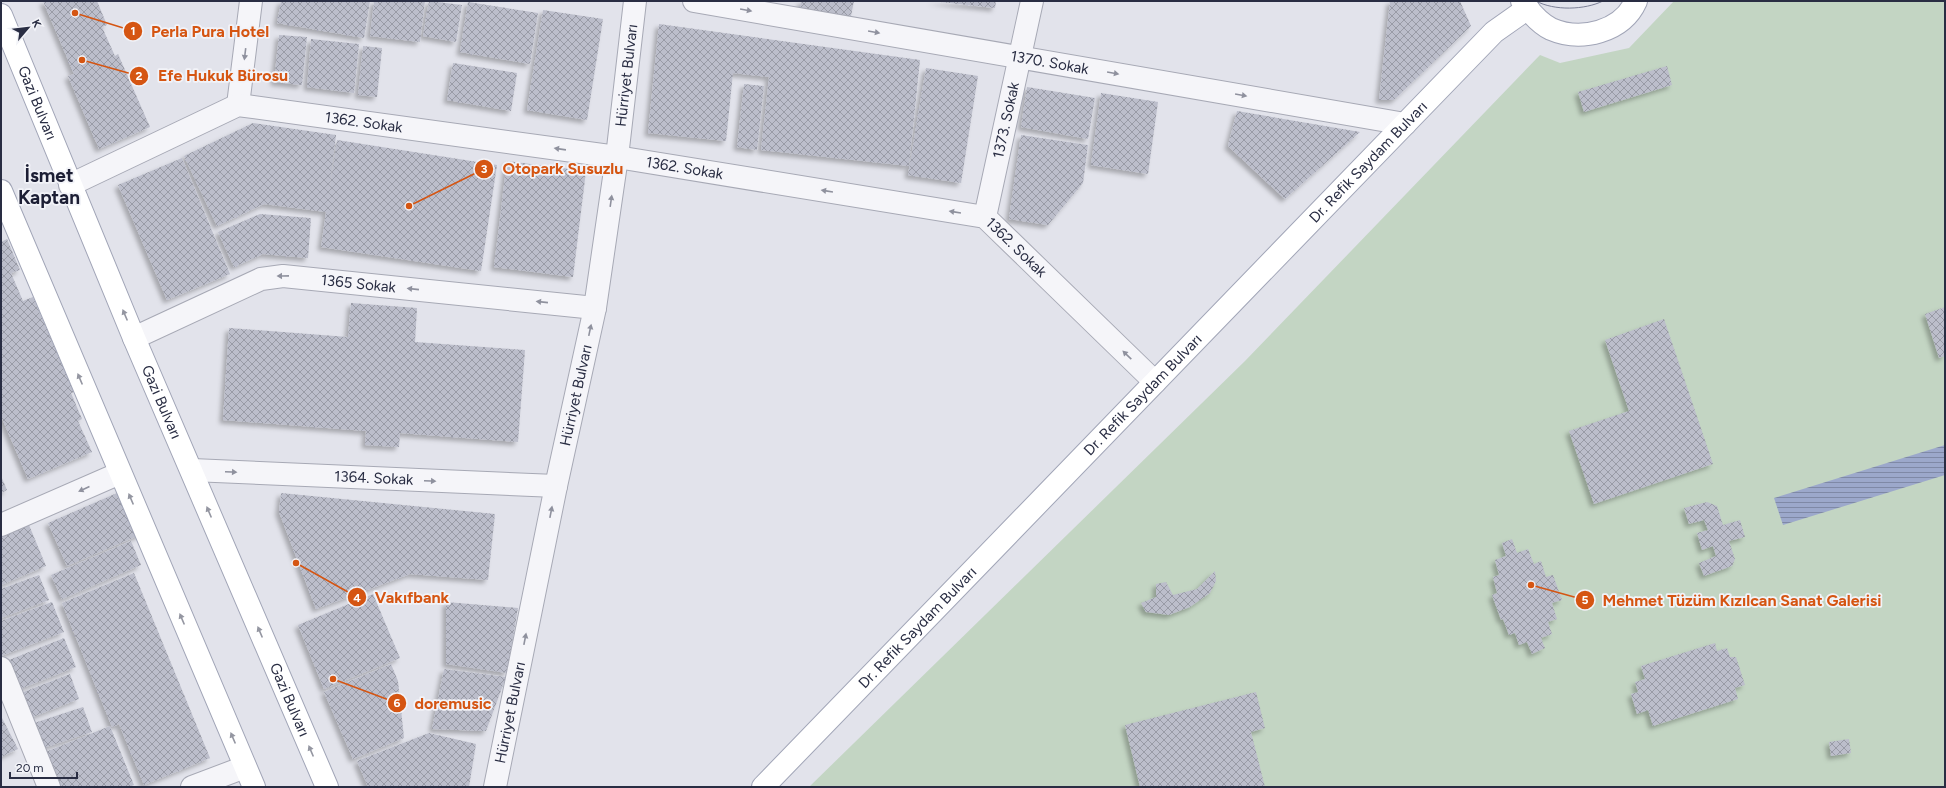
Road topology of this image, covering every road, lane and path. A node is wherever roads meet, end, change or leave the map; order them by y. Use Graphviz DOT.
graph roads {
  1 [pos="251,1"];
  2 [pos="635,1"];
  3 [pos="694,1"];
  4 [pos="1032,1"];
  5 [pos="1636,1"];
  6 [pos="1524,3"];
  7 [pos="1,15"];
  8 [pos="1021,57"];
  9 [pos="238,105"];
  10 [pos="1405,124"];
  11 [pos="617,157"];
  12 [pos="70,185"];
  13 [pos="1,191"];
  14 [pos="5,212"];
  15 [pos="985,217"];
  16 [pos="595,308"];
  17 [pos="134,338"];
  18 [pos="1155,382"];
  19 [pos="192,470"];
  20 [pos="120,473"];
  21 [pos="556,486"];
  22 [pos="1,525"];
  23 [pos="1,668"];
  24 [pos="8,705"];
  25 [pos="245,767"];
  26 [pos="49,787"];
  27 [pos="192,787"];
  28 [pos="254,787"];
  29 [pos="326,787"];
  30 [pos="495,787"];
  31 [pos="763,787"];
  1 -- 9 [label="street, one-way"];
  2 -- 11 [label="street, Hürriyet Bulvarı"];
  3 -- 8 [label="street, 1370. Sokak, one-way"];
  4 -- 8 [label="street, 1373. Sokak"];
  5 -- 6 [label="main road"];
  6 -- 10 [label="main road, Dr. Refik Saydam Bulvarı"];
  7 -- 12 [label="main road, Gazi Bulvarı"];
  8 -- 10 [label="street, 1370. Sokak, one-way"];
  8 -- 15 [label="street, 1373. Sokak"];
  11 -- 9 [label="street, 1362. Sokak, one-way"];
  9 -- 12 [label="street"];
  10 -- 18 [label="main road, Dr. Refik Saydam Bulvarı"];
  15 -- 11 [label="street, 1362. Sokak, one-way"];
  16 -- 11 [label="street, Hürriyet Bulvarı, one-way"];
  17 -- 12 [label="main road, Gazi Bulvarı, one-way"];
  13 -- 14 [label="main road"];
  20 -- 14 [label="main road, one-way"];
  18 -- 15 [label="street, 1362. Sokak, one-way"];
  16 -- 17 [label="street, 1365 Sokak, one-way"];
  21 -- 16 [label="street, Hürriyet Bulvarı, one-way"];
  17 -- 19 [label="main road, Gazi Bulvarı"];
  18 -- 31 [label="main road, Dr. Refik Saydam Bulvarı"];
  19 -- 21 [label="street, 1364. Sokak, one-way"];
  29 -- 19 [label="main road, Gazi Bulvarı, one-way"];
  20 -- 22 [label="street, one-way"];
  25 -- 20 [label="main road, one-way"];
  30 -- 21 [label="street, Hürriyet Bulvarı, one-way"];
  23 -- 24 [label="street"];
  24 -- 26 [label="street"];
  25 -- 27 [label="street"];
  25 -- 28 [label="main road"];
}
